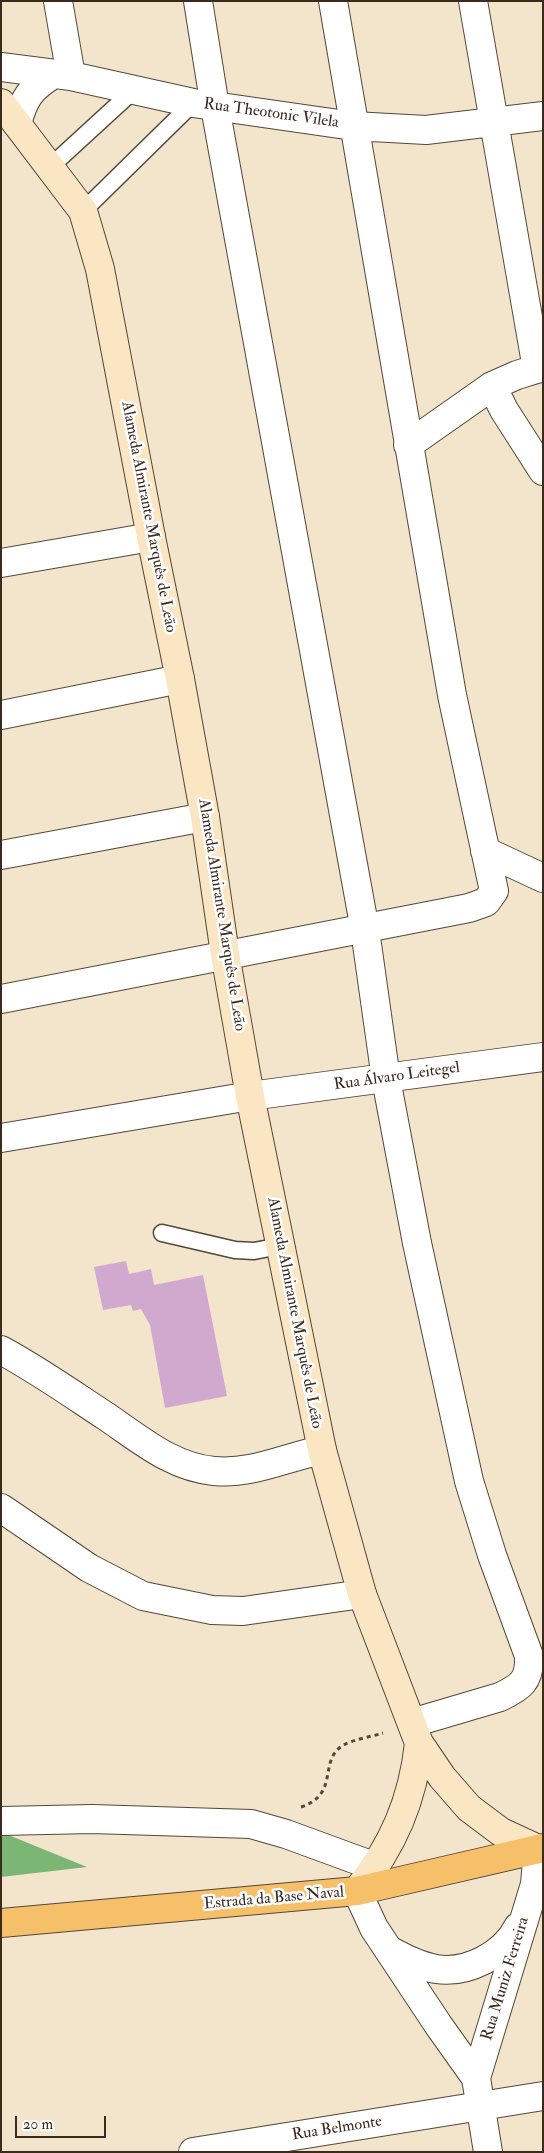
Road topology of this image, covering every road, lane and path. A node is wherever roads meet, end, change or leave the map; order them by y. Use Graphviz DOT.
graph roads {
  1 [pos="58,1"];
  2 [pos="198,1"];
  3 [pos="333,1"];
  4 [pos="473,1"];
  5 [pos="1,67"];
  6 [pos="61,76"];
  7 [pos="134,90"];
  8 [pos="204,105"];
  9 [pos="9,113"];
  10 [pos="543,116"];
  11 [pos="495,122"];
  12 [pos="353,126"];
  13 [pos="50,167"];
  14 [pos="83,211"];
  15 [pos="540,368"];
  16 [pos="492,386"];
  17 [pos="408,445"];
  18 [pos="543,471"];
  19 [pos="151,537"];
  20 [pos="1,563"];
  21 [pos="180,680"];
  22 [pos="1,715"];
  23 [pos="205,817"];
  24 [pos="485,850"];
  25 [pos="1,855"];
  26 [pos="543,878"];
  27 [pos="364,930"];
  28 [pos="225,954"];
  29 [pos="1,999"];
  30 [pos="543,1056"];
  31 [pos="386,1079"];
  32 [pos="250,1096"];
  33 [pos="1,1138"];
  34 [pos="162,1234"];
  35 [pos="280,1246"];
  36 [pos="1,1350"];
  37 [pos="322,1450"];
  38 [pos="1,1508"];
  39 [pos="362,1594"];
  40 [pos="416,1733"];
  41 [pos="294,1809"];
  42 [pos="1,1821"];
  43 [pos="540,1849"];
  44 [pos="376,1867"];
  45 [pos="357,1891"];
  46 [pos="527,1910"];
  47 [pos="1,1923"];
  48 [pos="388,1949"];
  49 [pos="476,2078"];
  50 [pos="543,2096"];
  51 [pos="481,2106"];
  52 [pos="193,2152"];
  53 [pos="488,2152"];
  1 -- 6 [label="street"];
  2 -- 8 [label="street"];
  3 -- 12 [label="street"];
  4 -- 11 [label="street"];
  5 -- 6 [label="street, Rua Theotonic Vilela"];
  6 -- 7 [label="street, Rua Theotonic Vilela"];
  6 -- 9 [label="street"];
  7 -- 8 [label="street, Rua Theotonic Vilela"];
  7 -- 13 [label="lane"];
  8 -- 12 [label="street, Rua Theotonic Vilela"];
  8 -- 14 [label="lane"];
  8 -- 27 [label="street"];
  9 -- 13 [label="main road, Alameda Almirante Marquês de Leão"];
  10 -- 11 [label="street, Rua Theotonic Vilela"];
  11 -- 12 [label="street, Rua Theotonic Vilela"];
  11 -- 15 [label="street"];
  12 -- 17 [label="street"];
  13 -- 14 [label="main road, Alameda Almirante Marquês de Leão"];
  14 -- 19 [label="main road, Alameda Almirante Marquês de Leão"];
  15 -- 16 [label="street"];
  16 -- 17 [label="street"];
  16 -- 18 [label="street"];
  17 -- 24 [label="street"];
  19 -- 20 [label="street"];
  19 -- 21 [label="main road, Alameda Almirante Marquês de Leão"];
  21 -- 22 [label="street"];
  21 -- 23 [label="main road, Alameda Almirante Marquês de Leão"];
  23 -- 25 [label="street"];
  23 -- 28 [label="main road, Alameda Almirante Marquês de Leão"];
  24 -- 26 [label="street"];
  24 -- 27 [label="street"];
  27 -- 28 [label="street"];
  27 -- 31 [label="street"];
  28 -- 29 [label="street"];
  28 -- 32 [label="main road, Alameda Almirante Marquês de Leão"];
  30 -- 31 [label="street, Rua Álvaro Leitegel"];
  31 -- 32 [label="street, Rua Álvaro Leitegel"];
  31 -- 40 [label="street"];
  32 -- 33 [label="street, Rua Álvaro Leitegel"];
  32 -- 35 [label="main road, Alameda Almirante Marquês de Leão"];
  34 -- 35 [label="lane"];
  35 -- 37 [label="main road, Alameda Almirante Marquês de Leão"];
  36 -- 37 [label="street"];
  37 -- 39 [label="main road, Alameda Almirante Marquês de Leão"];
  38 -- 39 [label="street"];
  39 -- 40 [label="main road, Alameda Almirante Marquês de Leão"];
  40 -- 41 [label="path"];
  40 -- 43 [label="main road, Alameda Almirante Marquês de Leão"];
  40 -- 44 [label="main road, Alameda Almirante Marquês de Leão"];
  42 -- 44 [label="street"];
  43 -- 45 [label="main road, Estrada da Base Naval"];
  43 -- 46 [label="street, Rua Muniz Ferreira"];
  44 -- 45 [label="main road, Alameda Almirante Marquês de Leão"];
  45 -- 47 [label="main road, Estrada da Base Naval"];
  45 -- 48 [label="street, Rua Muniz Ferreira"];
  46 -- 48 [label="street"];
  46 -- 49 [label="street, Rua Muniz Ferreira"];
  48 -- 49 [label="street, Rua Muniz Ferreira"];
  49 -- 51 [label="street, Rua Muniz Ferreira"];
  50 -- 51 [label="street, Rua Belmonte"];
  51 -- 52 [label="street, Rua Belmonte"];
  51 -- 53 [label="street, Rua Muniz Ferreira"];
}
